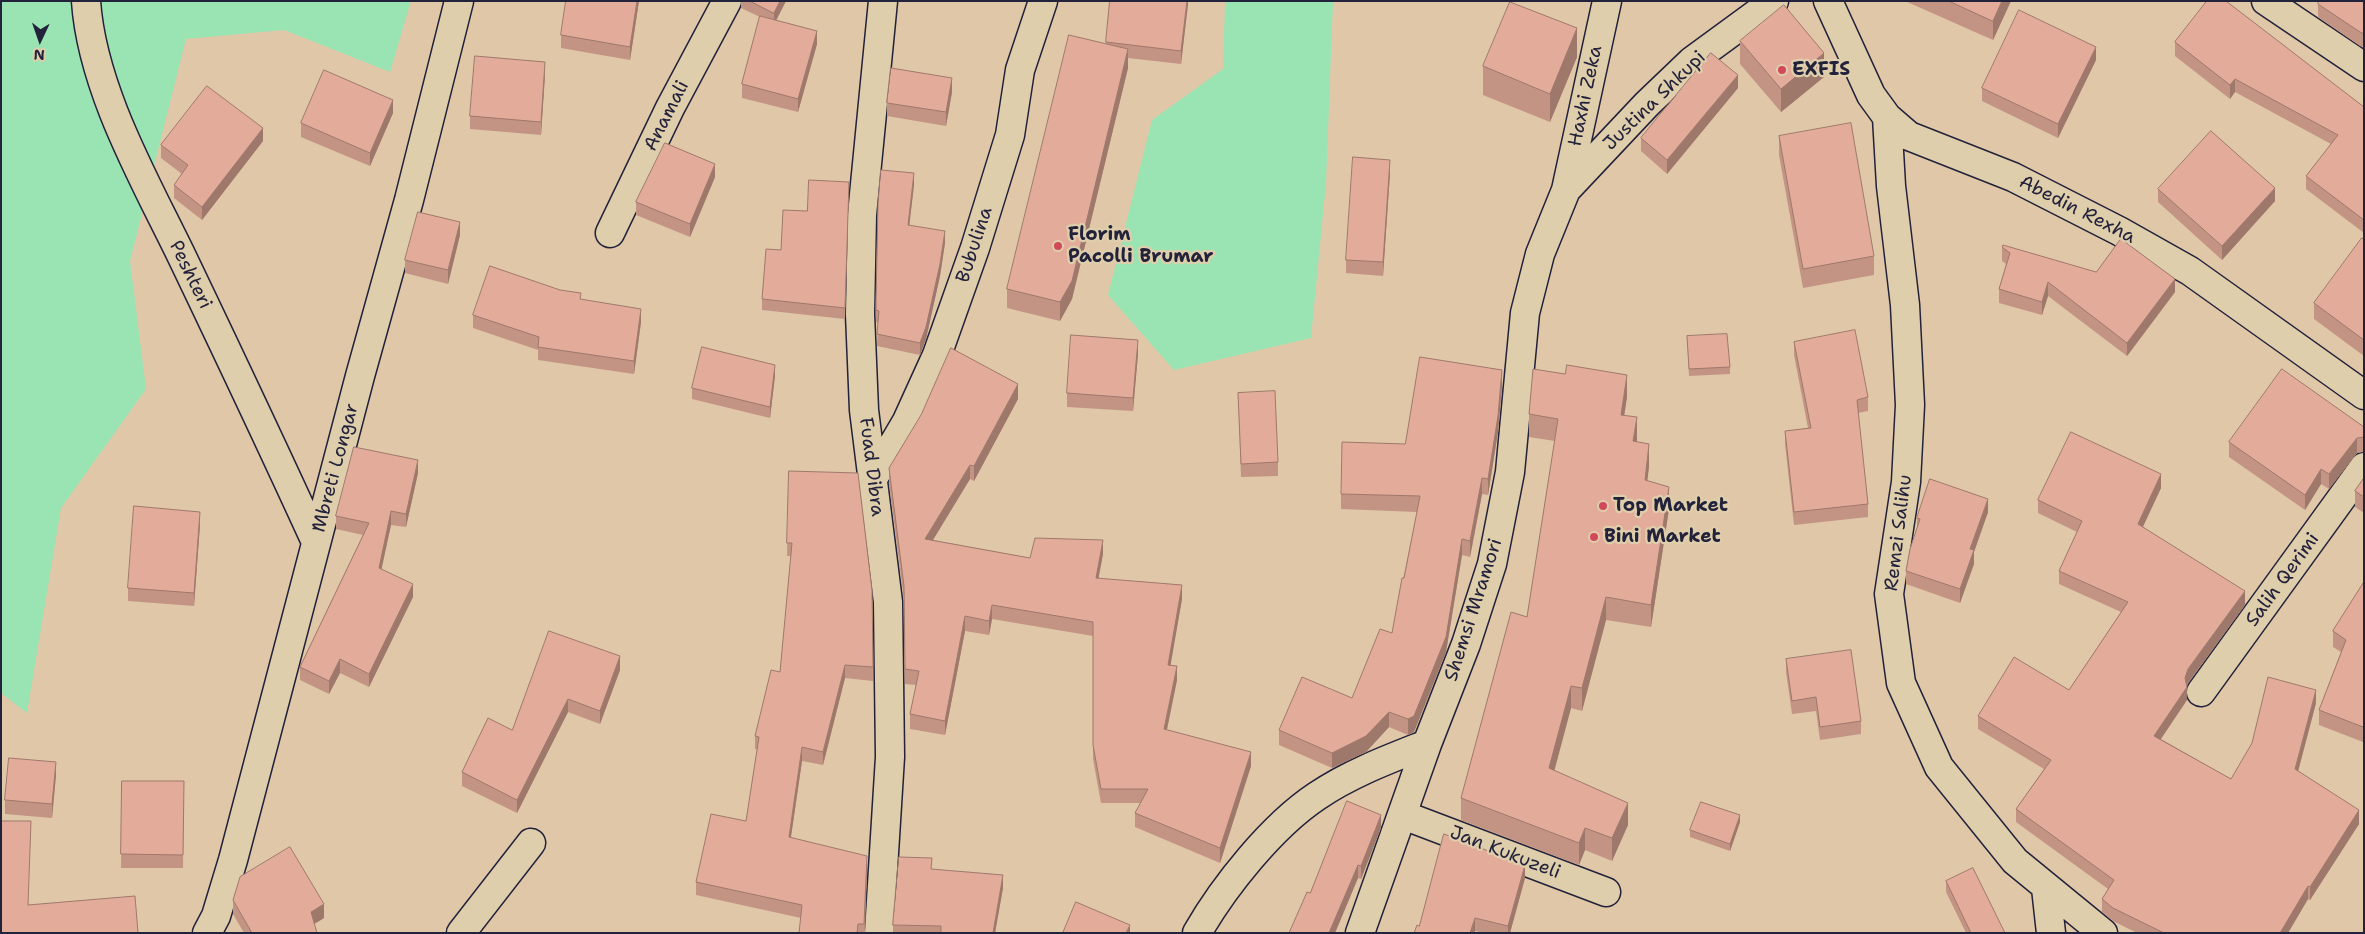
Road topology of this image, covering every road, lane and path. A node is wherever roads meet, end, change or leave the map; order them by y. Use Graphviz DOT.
graph roads {
  1 [pos="86,1"];
  2 [pos="459,1"];
  3 [pos="727,1"];
  4 [pos="883,1"];
  5 [pos="1043,1"];
  6 [pos="1607,1"];
  7 [pos="1774,1"];
  8 [pos="1828,1"];
  9 [pos="2266,1"];
  10 [pos="2364,67"];
  11 [pos="1887,117"];
  12 [pos="1566,190"];
  13 [pos="610,233"];
  14 [pos="2364,396"];
  15 [pos="2364,467"];
  16 [pos="874,477"];
  17 [pos="316,542"];
  18 [pos="2201,692"];
  19 [pos="1427,744"];
  20 [pos="1403,815"];
  21 [pos="531,843"];
  22 [pos="2046,888"];
  23 [pos="1606,892"];
  24 [pos="207,933"];
  25 [pos="461,933"];
  26 [pos="880,933"];
  27 [pos="1197,933"];
  28 [pos="1360,933"];
  29 [pos="2051,933"];
  30 [pos="2103,933"];
  1 -- 17 [label="street, Peshteri"];
  2 -- 17 [label="street, Mbreti Longar"];
  3 -- 13 [label="street, Anamali"];
  4 -- 16 [label="street, Fuad Dibra"];
  5 -- 16 [label="street, Bubulina"];
  6 -- 12 [label="street, Haxhi Zeka"];
  7 -- 12 [label="street, Justina Shkupi"];
  8 -- 11 [label="street, Abedin Rexha"];
  9 -- 10 [label="street"];
  11 -- 14 [label="street, Abedin Rexha"];
  11 -- 22 [label="street, Remzi Salihu"];
  12 -- 19 [label="street, Shemsi Mramori"];
  15 -- 18 [label="street, Salih Qerimi"];
  16 -- 26 [label="street, Fuad Dibra"];
  17 -- 24 [label="street, Mbreti Longar"];
  19 -- 20 [label="street, Shemsi Mramori"];
  19 -- 27 [label="street"];
  20 -- 23 [label="street, Jan Kukuzeli"];
  20 -- 28 [label="street, Shemsi Mramori"];
  21 -- 25 [label="street"];
  22 -- 29 [label="street"];
  22 -- 30 [label="street, Remzi Salihu"];
}
